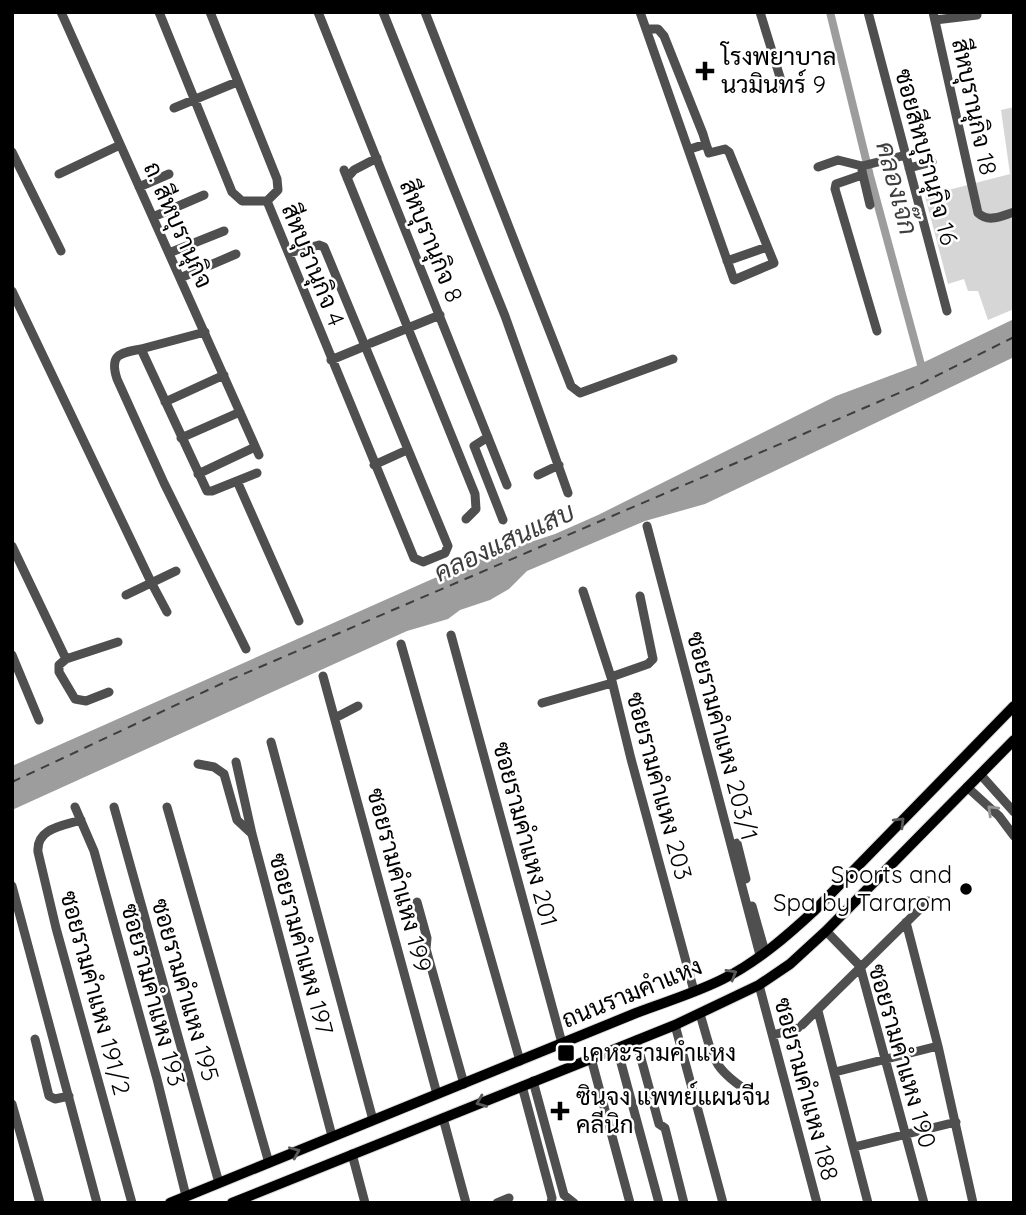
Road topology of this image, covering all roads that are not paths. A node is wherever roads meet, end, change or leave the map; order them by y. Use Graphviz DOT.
graph roads {
  1 [pos="61,12"];
  2 [pos="159,12"];
  3 [pos="210,12"];
  4 [pos="318,12"];
  5 [pos="383,12"];
  6 [pos="425,12"];
  7 [pos="640,12"];
  8 [pos="760,12"];
  9 [pos="868,12"];
  10 [pos="934,16"];
  11 [pos="977,16"];
  12 [pos="647,29"];
  13 [pos="237,82"];
  14 [pos="783,87"];
  15 [pos="194,99"];
  16 [pos="174,108"];
  17 [pos="706,144"];
  18 [pos="120,145"];
  19 [pos="690,149"];
  20 [pos="12,152"];
  21 [pos="906,155"];
  22 [pos="377,158"];
  23 [pos="932,162"];
  24 [pos="818,167"];
  25 [pos="909,168"];
  26 [pos="862,171"];
  27 [pos="59,174"];
  28 [pos="169,174"];
  29 [pos="139,187"];
  30 [pos="204,195"];
  31 [pos="267,201"];
  32 [pos="870,205"];
  33 [pos="1014,212"];
  34 [pos="153,217"];
  35 [pos="224,231"];
  36 [pos="767,247"];
  37 [pos="61,251"];
  38 [pos="169,253"];
  39 [pos="289,253"];
  40 [pos="236,254"];
  41 [pos="727,261"];
  42 [pos="180,278"];
  43 [pos="12,291"];
  44 [pos="947,311"];
  45 [pos="440,315"];
  46 [pos="407,327"];
  47 [pos="877,331"];
  48 [pos="205,332"];
  49 [pos="368,344"];
  50 [pos="141,349"];
  51 [pos="673,359"];
  52 [pos="331,360"];
  53 [pos="224,375"];
  54 [pos="165,402"];
  55 [pos="240,412"];
  56 [pos="488,437"];
  57 [pos="181,438"];
  58 [pos="407,450"];
  59 [pos="374,465"];
  60 [pos="559,465"];
  61 [pos="257,473"];
  62 [pos="198,474"];
  63 [pos="538,475"];
  64 [pos="237,481"];
  65 [pos="507,485"];
  66 [pos="568,493"];
  67 [pos="466,519"];
  68 [pos="503,520"];
  69 [pos="647,526"];
  70 [pos="12,546"];
  71 [pos="176,571"];
  72 [pos="151,582"];
  73 [pos="583,591"];
  74 [pos="126,595"];
  75 [pos="640,596"];
  76 [pos="167,612"];
  77 [pos="299,621"];
  78 [pos="451,635"];
  79 [pos="118,642"];
  80 [pos="401,644"];
  81 [pos="246,649"];
  82 [pos="12,655"];
  83 [pos="66,659"];
  84 [pos="323,676"];
  85 [pos="612,680"];
  86 [pos="109,692"];
  87 [pos="542,703"];
  88 [pos="358,706"];
  89 [pos="1014,706"];
  90 [pos="335,718"];
  91 [pos="39,720"];
  92 [pos="1014,740"];
  93 [pos="271,742"];
  94 [pos="236,762"];
  95 [pos="198,764"];
  96 [pos="980,774"];
  97 [pos="967,787"];
  98 [pos="75,807"];
  99 [pos="114,807"];
  100 [pos="167,807"];
  101 [pos="1014,812"];
  102 [pos="81,820"];
  103 [pos="252,834"];
  104 [pos="1014,836"];
  105 [pos="737,843"];
  106 [pos="12,886"];
  107 [pos="928,901"];
  108 [pos="417,902"];
  109 [pos="752,919"];
  110 [pos="906,922"];
  111 [pos="826,931"];
  112 [pos="762,953"];
  113 [pos="860,966"];
  114 [pos="759,985"];
  115 [pos="694,991"];
  116 [pos="818,1011"];
  117 [pos="700,1014"];
  118 [pos="675,1025"];
  119 [pos="773,1035"];
  120 [pos="35,1039"];
  121 [pos="636,1040"];
  122 [pos="562,1044"];
  123 [pos="938,1046"];
  124 [pos="617,1048"];
  125 [pos="591,1058"];
  126 [pos="886,1059"];
  127 [pos="520,1062"];
  128 [pos="835,1072"];
  129 [pos="533,1081"];
  130 [pos="464,1084"];
  131 [pos="522,1086"];
  132 [pos="751,1093"];
  133 [pos="437,1094"];
  134 [pos="69,1096"];
  135 [pos="12,1104"];
  136 [pos="443,1118"];
  137 [pos="373,1120"];
  138 [pos="956,1122"];
  139 [pos="904,1134"];
  140 [pos="332,1136"];
  141 [pos="550,1141"];
  142 [pos="538,1144"];
  143 [pos="854,1147"];
  144 [pos="352,1154"];
  145 [pos="269,1163"];
  146 [pos="219,1184"];
  147 [pos="564,1195"];
  148 [pos="509,1198"];
  149 [pos="181,1199"];
  150 [pos="250,1199"];
  151 [pos="552,1200"];
  152 [pos="40,1203"];
  153 [pos="97,1203"];
  154 [pos="132,1203"];
  155 [pos="170,1203"];
  156 [pos="232,1203"];
  157 [pos="365,1203"];
  158 [pos="466,1203"];
  159 [pos="496,1203"];
  160 [pos="574,1203"];
  161 [pos="630,1203"];
  162 [pos="659,1203"];
  163 [pos="684,1203"];
  164 [pos="723,1203"];
  165 [pos="817,1203"];
  166 [pos="868,1203"];
  167 [pos="923,1203"];
  168 [pos="973,1203"];
  1 -- 18 [label="street, ถ. สีหบุรานุกิจ"];
  2 -- 15 [label="street, สีหบุรานุกิจ 4"];
  3 -- 13 [label="street"];
  4 -- 22 [label="street, สีหบุรานุกิจ 8"];
  5 -- 60 [label="street"];
  6 -- 51 [label="street"];
  7 -- 12 [label="street"];
  8 -- 14 [label="street"];
  9 -- 21 [label="street, ซอยสีหบุรานุกิจ 16"];
  10 -- 11 [label="street"];
  10 -- 33 [label="street, สีหบุรานุกิจ 18"];
  12 -- 17 [label="street"];
  12 -- 19 [label="street"];
  13 -- 15 [label="street"];
  13 -- 31 [label="street"];
  15 -- 16 [label="street"];
  15 -- 31 [label="street, สีหบุรานุกิจ 4"];
  17 -- 19 [label="street"];
  17 -- 36 [label="street"];
  18 -- 27 [label="street"];
  18 -- 29 [label="street, ถ. สีหบุรานุกิจ"];
  19 -- 41 [label="street"];
  20 -- 37 [label="street"];
  21 -- 25 [label="street, ซอยสีหบุรานุกิจ 16"];
  21 -- 26 [label="street"];
  22 -- 45 [label="street, สีหบุรานุกิจ 8"];
  22 -- 46 [label="street"];
  23 -- 25 [label="street"];
  24 -- 26 [label="street"];
  25 -- 44 [label="street, ซอยสีหบุรานุกิจ 16"];
  26 -- 32 [label="street"];
  26 -- 47 [label="street"];
  28 -- 29 [label="street"];
  29 -- 34 [label="street, ถ. สีหบุรานุกิจ"];
  30 -- 34 [label="street"];
  31 -- 39 [label="street, สีหบุรานุกิจ 4"];
  34 -- 38 [label="street, ถ. สีหบุรานุกิจ"];
  35 -- 38 [label="street"];
  36 -- 41 [label="street"];
  36 -- 41 [label="street"];
  38 -- 42 [label="street, ถ. สีหบุรานุกิจ"];
  39 -- 49 [label="street"];
  39 -- 52 [label="street, สีหบุรานุกิจ 4"];
  40 -- 42 [label="street"];
  42 -- 48 [label="street, ถ. สีหบุรานุกิจ"];
  43 -- 72 [label="street"];
  45 -- 46 [label="street"];
  45 -- 56 [label="street, สีหบุรานุกิจ 8"];
  46 -- 49 [label="street"];
  46 -- 67 [label="street"];
  48 -- 50 [label="street"];
  48 -- 53 [label="street, ถ. สีหบุรานุกิจ"];
  49 -- 52 [label="street"];
  49 -- 58 [label="street"];
  50 -- 54 [label="street"];
  50 -- 81 [label="street"];
  52 -- 59 [label="street, สีหบุรานุกิจ 4"];
  53 -- 54 [label="street"];
  53 -- 55 [label="street, ถ. สีหบุรานุกิจ"];
  54 -- 57 [label="street"];
  55 -- 57 [label="street"];
  55 -- 62 [label="street, ถ. สีหบุรานุกิจ"];
  56 -- 65 [label="street, สีหบุรานุกิจ 8"];
  56 -- 68 [label="street"];
  57 -- 62 [label="street"];
  58 -- 59 [label="street"];
  58 -- 59 [label="street, สีหบุรานุกิจ 4"];
  60 -- 63 [label="street"];
  60 -- 66 [label="street"];
  61 -- 64 [label="street"];
  62 -- 64 [label="street"];
  64 -- 77 [label="street"];
  69 -- 109 [label="street, ซอยรามคำแหง 203/1"];
  70 -- 83 [label="street"];
  71 -- 72 [label="street"];
  72 -- 74 [label="street"];
  72 -- 76 [label="street"];
  73 -- 85 [label="street, ซอยรามคำแหง 203"];
  75 -- 85 [label="street"];
  78 -- 122 [label="street, ซอยรามคำแหง 201"];
  79 -- 83 [label="street"];
  80 -- 127 [label="street"];
  82 -- 91 [label="street"];
  83 -- 86 [label="street"];
  84 -- 90 [label="street, ซอยรามคำแหง 199"];
  85 -- 87 [label="street"];
  85 -- 115 [label="street, ซอยรามคำแหง 203"];
  88 -- 90 [label="street"];
  112 -- 89 [label="main road, ถนนรามคำแหง, one-way"];
  90 -- 133 [label="street, ซอยรามคำแหง 199"];
  92 -- 96 [label="main road, ถนนรามคำแหง"];
  93 -- 137 [label="street"];
  94 -- 103 [label="street, ซอยรามคำแหง 197"];
  95 -- 103 [label="street"];
  96 -- 97 [label="main road, ถนนรามคำแหง"];
  96 -- 101 [label="street"];
  104 -- 97 [label="street, one-way"];
  97 -- 111 [label="main road, ถนนรามคำแหง"];
  98 -- 102 [label="street, ซอยรามคำแหง 193"];
  99 -- 146 [label="street, ซอยรามคำแหง 195"];
  100 -- 145 [label="street"];
  102 -- 149 [label="street, ซอยรามคำแหง 193"];
  102 -- 154 [label="street, ซอยรามคำแหง 191/2"];
  103 -- 140 [label="street, ซอยรามคำแหง 197"];
  105 -- 109 [label="street, ซอยรามคำแหง 203/1"];
  106 -- 134 [label="street"];
  107 -- 110 [label="street"];
  108 -- 130 [label="street"];
  109 -- 112 [label="street, ซอยรามคำแหง 203/1"];
  110 -- 113 [label="street"];
  110 -- 123 [label="street"];
  111 -- 113 [label="street, ซอยรามคำแหง 190"];
  111 -- 114 [label="main road, ถนนรามคำแหง"];
  115 -- 112 [label="main road, ถนนรามคำแหง, one-way"];
  113 -- 116 [label="street"];
  113 -- 126 [label="street, ซอยรามคำแหง 190"];
  114 -- 117 [label="main road, ถนนรามคำแหง"];
  114 -- 119 [label="street, ซอยรามคำแหง 188"];
  115 -- 122 [label="main road, ถนนรามคำแหง"];
  116 -- 119 [label="street"];
  116 -- 128 [label="street"];
  117 -- 118 [label="main road, ถนนรามคำแหง"];
  117 -- 132 [label="street"];
  118 -- 121 [label="main road, ถนนรามคำแหง"];
  118 -- 164 [label="street"];
  119 -- 165 [label="street, ซอยรามคำแหง 188"];
  120 -- 134 [label="street"];
  121 -- 124 [label="main road, ถนนรามคำแหง"];
  121 -- 163 [label="street"];
  122 -- 127 [label="main road, ถนนรามคำแหง"];
  123 -- 126 [label="street"];
  123 -- 138 [label="street"];
  124 -- 125 [label="main road, ถนนรามคำแหง"];
  124 -- 162 [label="street"];
  125 -- 129 [label="main road, ถนนรามคำแหง"];
  125 -- 161 [label="street"];
  126 -- 128 [label="street"];
  126 -- 139 [label="street, ซอยรามคำแหง 190"];
  127 -- 130 [label="main road, ถนนรามคำแหง"];
  128 -- 143 [label="street"];
  129 -- 131 [label="main road, ถนนรามคำแหง"];
  129 -- 141 [label="street"];
  130 -- 133 [label="main road, ถนนรามคำแหง"];
  131 -- 136 [label="main road, ถนนรามคำแหง, one-way"];
  131 -- 142 [label="street"];
  133 -- 137 [label="main road, ถนนรามคำแหง"];
  134 -- 153 [label="street"];
  135 -- 152 [label="street"];
  136 -- 144 [label="main road, ถนนรามคำแหง"];
  136 -- 158 [label="street"];
  137 -- 140 [label="main road, ถนนรามคำแหง"];
  138 -- 139 [label="street"];
  138 -- 168 [label="street"];
  139 -- 143 [label="street"];
  139 -- 167 [label="street, ซอยรามคำแหง 190"];
  145 -- 140 [label="main road, ถนนรามคำแหง, one-way"];
  141 -- 142 [label="street"];
  141 -- 147 [label="street"];
  142 -- 151 [label="street"];
  143 -- 166 [label="street"];
  144 -- 150 [label="main road, ถนนรามคำแหง"];
  144 -- 157 [label="street"];
  145 -- 146 [label="main road, ถนนรามคำแหง"];
  146 -- 149 [label="main road, ถนนรามคำแหง"];
  147 -- 151 [label="street"];
  147 -- 160 [label="street"];
  148 -- 159 [label="street"];
  149 -- 155 [label="main road, ถนนรามคำแหง"];
  150 -- 156 [label="main road, ถนนรามคำแหง"];
}
